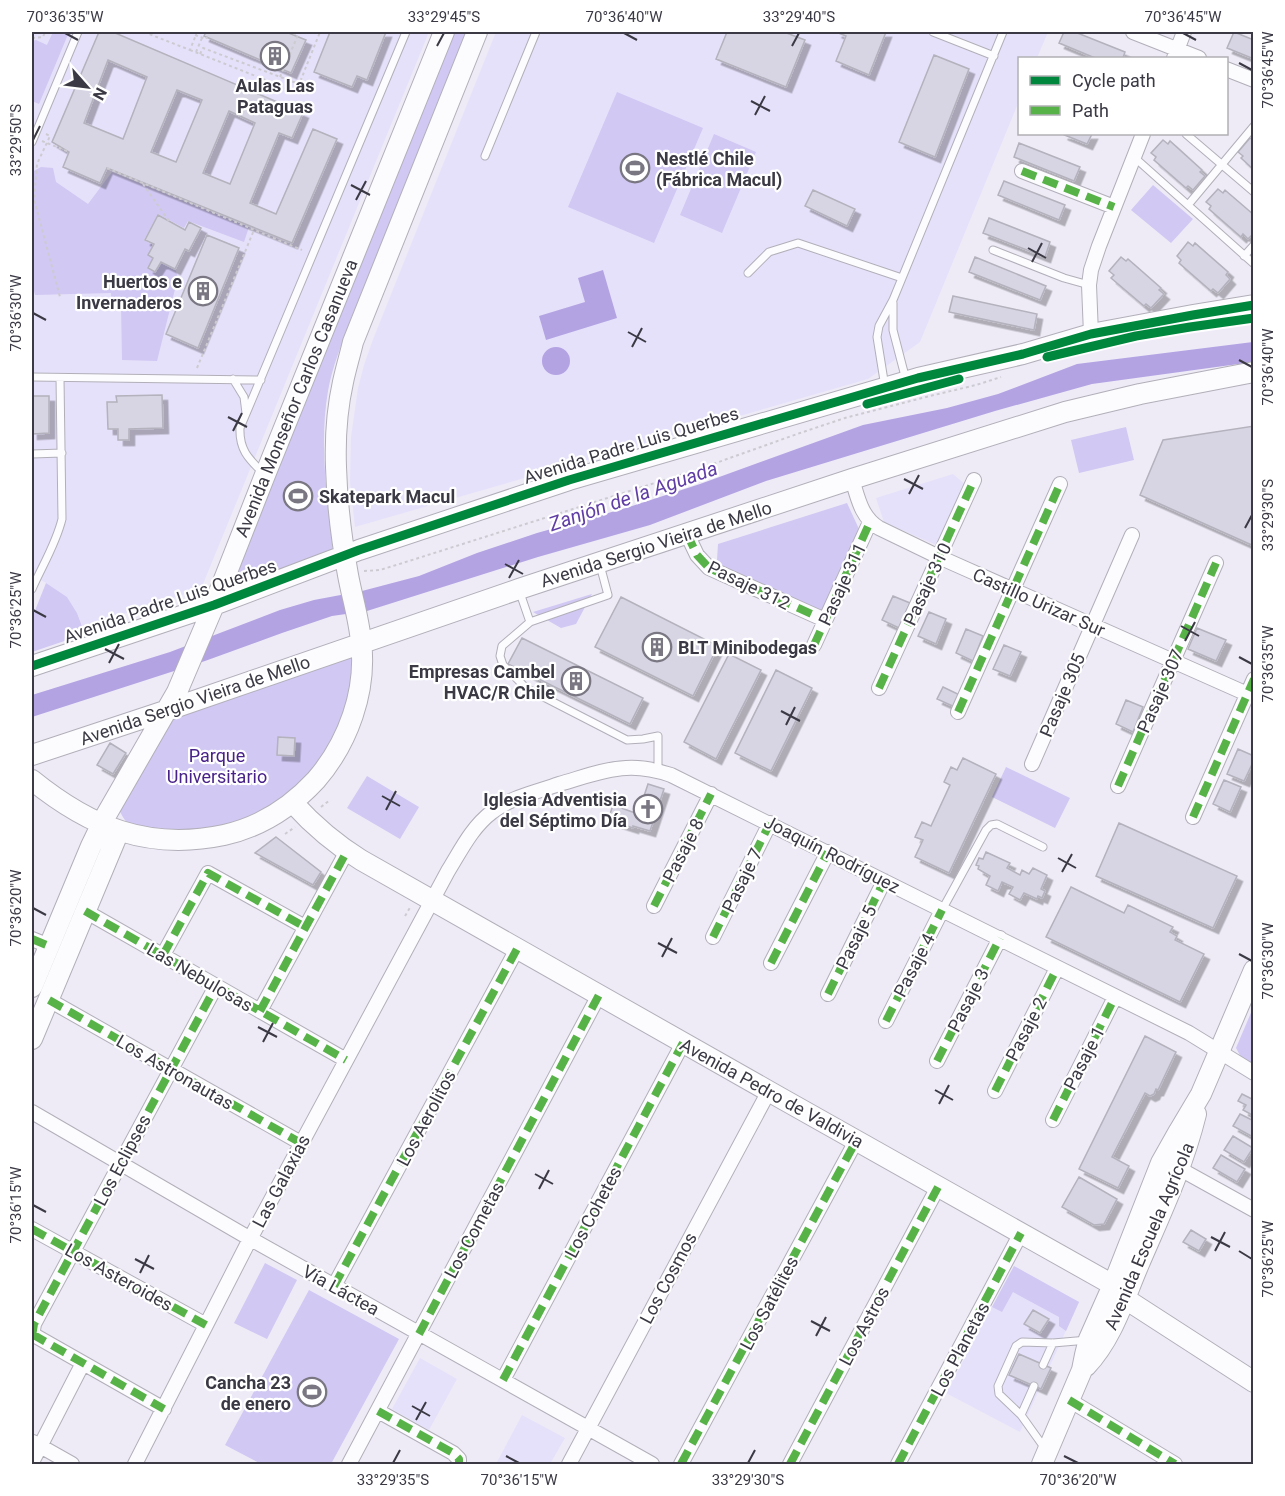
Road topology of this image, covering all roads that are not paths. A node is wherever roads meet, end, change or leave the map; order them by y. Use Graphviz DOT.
graph roads {
  1 [pos="78,32"];
  2 [pos="406,32"];
  3 [pos="444,32"];
  4 [pos="477,32"];
  5 [pos="536,32"];
  6 [pos="933,32"];
  7 [pos="1003,32"];
  8 [pos="1133,32"];
  9 [pos="1184,32"];
  10 [pos="1176,54"];
  11 [pos="994,56"];
  12 [pos="1193,57"];
  13 [pos="1228,69"];
  14 [pos="1254,80"];
  15 [pos="1254,126"];
  16 [pos="1143,135"];
  17 [pos="1187,135"];
  18 [pos="32,142"];
  19 [pos="485,156"];
  20 [pos="1134,157"];
  21 [pos="1222,164"];
  22 [pos="1022,171"];
  23 [pos="1254,192"];
  24 [pos="1188,205"];
  25 [pos="1114,207"];
  26 [pos="1254,245"];
  27 [pos="993,250"];
  28 [pos="1244,256"];
  29 [pos="1254,264"];
  30 [pos="748,273"];
  31 [pos="902,278"];
  32 [pos="1089,285"];
  33 [pos="893,300"];
  34 [pos="1254,305"];
  35 [pos="1091,334"];
  36 [pos="1254,372"];
  37 [pos="32,377"];
  38 [pos="60,378"];
  39 [pos="233,379"];
  40 [pos="261,380"];
  41 [pos="906,382"];
  42 [pos="885,387"];
  43 [pos="246,415"];
  44 [pos="62,453"];
  45 [pos="32,454"];
  46 [pos="264,475"];
  47 [pos="852,479"];
  48 [pos="974,480"];
  49 [pos="1060,484"];
  50 [pos="870,522"];
  51 [pos="687,534"];
  52 [pos="1132,535"];
  53 [pos="939,557"];
  54 [pos="599,563"];
  55 [pos="1216,563"];
  56 [pos="347,566"];
  57 [pos="32,589"];
  58 [pos="519,589"];
  59 [pos="1013,590"];
  60 [pos="211,612"];
  61 [pos="825,620"];
  62 [pos="530,622"];
  63 [pos="1092,626"];
  64 [pos="360,634"];
  65 [pos="814,645"];
  66 [pos="1173,661"];
  67 [pos="32,666"];
  68 [pos="1254,679"];
  69 [pos="879,688"];
  70 [pos="1250,696"];
  71 [pos="168,710"];
  72 [pos="958,712"];
  73 [pos="32,755"];
  74 [pos="1032,764"];
  75 [pos="658,771"];
  76 [pos="32,780"];
  77 [pos="1118,786"];
  78 [pos="711,794"];
  79 [pos="293,803"];
  80 [pos="1193,817"];
  81 [pos="770,823"];
  82 [pos="110,828"];
  83 [pos="1043,847"];
  84 [pos="347,851"];
  85 [pos="828,852"];
  86 [pos="884,881"];
  87 [pos="432,901"];
  88 [pos="654,906"];
  89 [pos="942,910"];
  90 [pos="85,911"];
  91 [pos="305,927"];
  92 [pos="713,937"];
  93 [pos="999,938"];
  94 [pos="40,942"];
  95 [pos="517,949"];
  96 [pos="163,956"];
  97 [pos="771,963"];
  98 [pos="1058,968"];
  99 [pos="1254,970"];
  100 [pos="216,986"];
  101 [pos="32,987"];
  102 [pos="828,993"];
  103 [pos="599,996"];
  104 [pos="1115,997"];
  105 [pos="49,1000"];
  106 [pos="260,1011"];
  107 [pos="886,1021"];
  108 [pos="32,1039"];
  109 [pos="683,1043"];
  110 [pos="1218,1053"];
  111 [pos="346,1060"];
  112 [pos="937,1061"];
  113 [pos="171,1070"];
  114 [pos="1254,1073"];
  115 [pos="769,1091"];
  116 [pos="995,1091"];
  117 [pos="1201,1094"];
  118 [pos="32,1112"];
  119 [pos="1053,1120"];
  120 [pos="856,1141"];
  121 [pos="301,1143"];
  122 [pos="120,1164"];
  123 [pos="1180,1169"];
  124 [pos="938,1187"];
  125 [pos="1254,1210"];
  126 [pos="32,1229"];
  127 [pos="1022,1233"];
  128 [pos="250,1239"];
  129 [pos="73,1252"];
  130 [pos="334,1286"];
  131 [pos="1119,1291"];
  132 [pos="206,1325"];
  133 [pos="32,1334"];
  134 [pos="419,1334"];
  135 [pos="1089,1339"];
  136 [pos="1053,1343"];
  137 [pos="83,1363"];
  138 [pos="1043,1365"];
  139 [pos="1082,1370"];
  140 [pos="502,1380"];
  141 [pos="1254,1382"];
  142 [pos="1034,1386"];
  143 [pos="1070,1400"];
  144 [pos="164,1409"];
  145 [pos="378,1411"];
  146 [pos="1021,1415"];
  147 [pos="588,1428"];
  148 [pos="36,1443"];
  149 [pos="1045,1458"];
  150 [pos="32,1461"];
  151 [pos="459,1462"];
  152 [pos="72,1464"];
  153 [pos="135,1464"];
  154 [pos="349,1464"];
  155 [pos="569,1464"];
  156 [pos="652,1464"];
  157 [pos="681,1464"];
  158 [pos="790,1464"];
  159 [pos="897,1464"];
  160 [pos="1175,1464"];
  1 -- 18 [label="lane"];
  2 -- 40 [label="lane"];
  3 -- 46 [label="main road, Avenida Monseñor Carlos Casanueva"];
  4 -- 56 [label="main road, Avenida Monseñor Carlos Casanueva"];
  5 -- 19 [label="lane"];
  6 -- 11 [label="lane"];
  7 -- 11 [label="lane"];
  8 -- 10 [label="street"];
  9 -- 10 [label="street"];
  10 -- 12 [label="street"];
  11 -- 31 [label="lane"];
  13 -- 14 [label="street"];
  15 -- 21 [label="lane"];
  16 -- 20 [label="street"];
  17 -- 21 [label="lane"];
  20 -- 24 [label="lane"];
  20 -- 25 [label="street"];
  21 -- 23 [label="lane"];
  21 -- 24 [label="lane"];
  22 -- 25 [label="street"];
  24 -- 28 [label="lane"];
  25 -- 32 [label="street"];
  26 -- 28 [label="lane"];
  27 -- 32 [label="lane"];
  28 -- 29 [label="lane"];
  30 -- 31 [label="lane"];
  31 -- 33 [label="lane"];
  32 -- 35 [label="street"];
  33 -- 41 [label="lane"];
  33 -- 42 [label="lane"];
  34 -- 35 [label="main road, Avenida Padre Luis Querbes"];
  35 -- 41 [label="main road, Avenida Padre Luis Querbes"];
  36 -- 47 [label="main road, Avenida Sergio Vieira de Mello"];
  37 -- 38 [label="lane"];
  38 -- 39 [label="lane"];
  38 -- 44 [label="lane"];
  39 -- 40 [label="lane"];
  39 -- 43 [label="lane"];
  40 -- 43 [label="lane"];
  41 -- 42 [label="main road, Avenida Padre Luis Querbes"];
  42 -- 56 [label="main road, Avenida Padre Luis Querbes"];
  43 -- 46 [label="lane"];
  44 -- 45 [label="lane"];
  44 -- 57 [label="lane"];
  46 -- 60 [label="main road, Avenida Monseñor Carlos Casanueva"];
  47 -- 50 [label="street"];
  47 -- 51 [label="main road, Avenida Sergio Vieira de Mello"];
  48 -- 53 [label="street, Pasaje 310"];
  49 -- 59 [label="street"];
  50 -- 53 [label="street, Castillo Urizar Sur"];
  50 -- 61 [label="street, Pasaje 311"];
  51 -- 54 [label="main road, Avenida Sergio Vieira de Mello"];
  51 -- 61 [label="street, Pasaje 312"];
  52 -- 63 [label="street, Pasaje 305"];
  53 -- 59 [label="street, Castillo Urizar Sur"];
  53 -- 69 [label="street, Pasaje 310"];
  54 -- 58 [label="main road, Avenida Sergio Vieira de Mello"];
  54 -- 62 [label="lane"];
  55 -- 66 [label="street, Pasaje 307"];
  56 -- 60 [label="main road, Avenida Padre Luis Querbes"];
  56 -- 64 [label="main road, Avenida Monseñor Carlos Casanueva"];
  58 -- 62 [label="lane"];
  58 -- 64 [label="main road, Avenida Sergio Vieira de Mello"];
  59 -- 63 [label="street, Castillo Urizar Sur"];
  59 -- 72 [label="street"];
  60 -- 67 [label="main road, Avenida Padre Luis Querbes"];
  60 -- 71 [label="main road, Avenida Monseñor Carlos Casanueva"];
  61 -- 65 [label="street, Pasaje 311"];
  62 -- 75 [label="lane"];
  63 -- 66 [label="street, Castillo Urizar Sur"];
  63 -- 74 [label="street, Pasaje 305"];
  64 -- 71 [label="main road, Avenida Sergio Vieira de Mello"];
  64 -- 79 [label="main road, Avenida Monseñor Carlos Casanueva"];
  66 -- 70 [label="street, Castillo Urizar Sur"];
  66 -- 77 [label="street, Pasaje 307"];
  68 -- 70 [label="street"];
  70 -- 80 [label="street"];
  71 -- 73 [label="main road, Avenida Sergio Vieira de Mello"];
  71 -- 82 [label="main road, Avenida Monseñor Carlos Casanueva"];
  75 -- 78 [label="street, Joaquín Rodríguez"];
  75 -- 87 [label="street, Joaquín Rodríguez"];
  76 -- 82 [label="main road, Avenida Monseñor Carlos Casanueva"];
  78 -- 81 [label="street, Joaquín Rodríguez"];
  78 -- 88 [label="street, Pasaje 8"];
  79 -- 82 [label="main road, Avenida Monseñor Carlos Casanueva"];
  79 -- 84 [label="main road, Avenida Pedro de Valdivia"];
  81 -- 85 [label="street, Joaquín Rodríguez"];
  81 -- 92 [label="street, Pasaje 7"];
  82 -- 90 [label="main road, Avenida Monseñor Carlos Casanueva"];
  82 -- 94 [label="main road, Avenida Monseñor Carlos Casanueva"];
  83 -- 89 [label="lane"];
  84 -- 87 [label="main road, Avenida Pedro de Valdivia"];
  84 -- 91 [label="street"];
  85 -- 86 [label="street, Joaquín Rodríguez"];
  85 -- 97 [label="street"];
  86 -- 89 [label="street, Joaquín Rodríguez"];
  86 -- 102 [label="street, Pasaje 5"];
  87 -- 95 [label="main road, Avenida Pedro de Valdivia"];
  87 -- 111 [label="street, Las Galaxias"];
  89 -- 93 [label="street, Joaquín Rodríguez"];
  89 -- 107 [label="street, Pasaje 4"];
  90 -- 96 [label="street, Las Nebulosas"];
  90 -- 105 [label="main road, Avenida Monseñor Carlos Casanueva"];
  91 -- 96 [label="street"];
  91 -- 106 [label="street"];
  93 -- 98 [label="street, Joaquín Rodríguez"];
  93 -- 112 [label="street, Pasaje 3"];
  94 -- 101 [label="main road, Avenida Monseñor Carlos Casanueva"];
  95 -- 103 [label="main road, Avenida Pedro de Valdivia"];
  95 -- 130 [label="street, Los Aerolitos"];
  96 -- 100 [label="street, Las Nebulosas"];
  98 -- 104 [label="street, Joaquín Rodríguez"];
  98 -- 116 [label="street, Pasaje 2"];
  99 -- 110 [label="main road, Avenida Escuela Agrícola"];
  100 -- 106 [label="street, Las Nebulosas"];
  100 -- 113 [label="street, Los Eclipses"];
  103 -- 109 [label="main road, Avenida Pedro de Valdivia"];
  103 -- 134 [label="street, Los Cometas"];
  104 -- 110 [label="street, Joaquín Rodríguez"];
  104 -- 119 [label="street, Pasaje 1"];
  105 -- 108 [label="main road, Avenida Monseñor Carlos Casanueva"];
  105 -- 113 [label="street, Los Astronautas"];
  106 -- 111 [label="street, Las Nebulosas"];
  109 -- 115 [label="main road, Avenida Pedro de Valdivia"];
  109 -- 140 [label="street, Los Cohetes"];
  110 -- 114 [label="street, Joaquín Rodríguez"];
  110 -- 117 [label="main road, Avenida Escuela Agrícola"];
  111 -- 121 [label="street, Las Galaxias"];
  113 -- 121 [label="street, Los Astronautas"];
  113 -- 122 [label="street, Los Eclipses"];
  115 -- 120 [label="main road, Avenida Pedro de Valdivia"];
  115 -- 147 [label="street, Los Cosmos"];
  117 -- 123 [label="main road, Avenida Escuela Agrícola"];
  117 -- 131 [label="main road, Avenida Escuela Agrícola"];
  118 -- 122 [label="street, Vía Láctea"];
  120 -- 124 [label="main road, Avenida Pedro de Valdivia"];
  120 -- 157 [label="street, Los Satélites"];
  121 -- 128 [label="street, Las Galaxias"];
  122 -- 128 [label="street, Vía Láctea"];
  122 -- 129 [label="street, Los Eclipses"];
  123 -- 125 [label="street"];
  123 -- 131 [label="main road, Avenida Escuela Agrícola"];
  124 -- 127 [label="main road, Avenida Pedro de Valdivia"];
  124 -- 158 [label="street, Los Astros"];
  126 -- 129 [label="street, Los Asteroides"];
  127 -- 131 [label="main road, Avenida Pedro de Valdivia"];
  127 -- 159 [label="street, Los Planetas"];
  128 -- 130 [label="street, Vía Láctea"];
  128 -- 132 [label="street, Las Galaxias"];
  129 -- 132 [label="street, Los Asteroides"];
  129 -- 133 [label="street, Los Eclipses"];
  130 -- 134 [label="street, Vía Láctea"];
  131 -- 135 [label="main road, Avenida Escuela Agrícola"];
  131 -- 139 [label="main road, Avenida Escuela Agrícola"];
  131 -- 141 [label="main road, Avenida Pedro de Valdivia"];
  132 -- 144 [label="street, Las Galaxias"];
  133 -- 137 [label="street"];
  134 -- 140 [label="street, Vía Láctea"];
  134 -- 145 [label="street, Los Cometas"];
  135 -- 136 [label="lane"];
  135 -- 139 [label="main road, Avenida Escuela Agrícola"];
  136 -- 138 [label="lane"];
  136 -- 146 [label="lane"];
  137 -- 144 [label="street"];
  137 -- 148 [label="street"];
  139 -- 143 [label="main road, Avenida Escuela Agrícola"];
  140 -- 147 [label="street, Vía Láctea"];
  142 -- 146 [label="lane"];
  143 -- 149 [label="main road, Avenida Escuela Agrícola"];
  143 -- 160 [label="street"];
  144 -- 153 [label="street, Las Galaxias"];
  145 -- 151 [label="street"];
  145 -- 154 [label="street, Los Cometas"];
  146 -- 149 [label="lane"];
  147 -- 155 [label="street, Los Cosmos"];
  147 -- 156 [label="street, Vía Láctea"];
  148 -- 150 [label="street"];
  148 -- 152 [label="street"];
}
